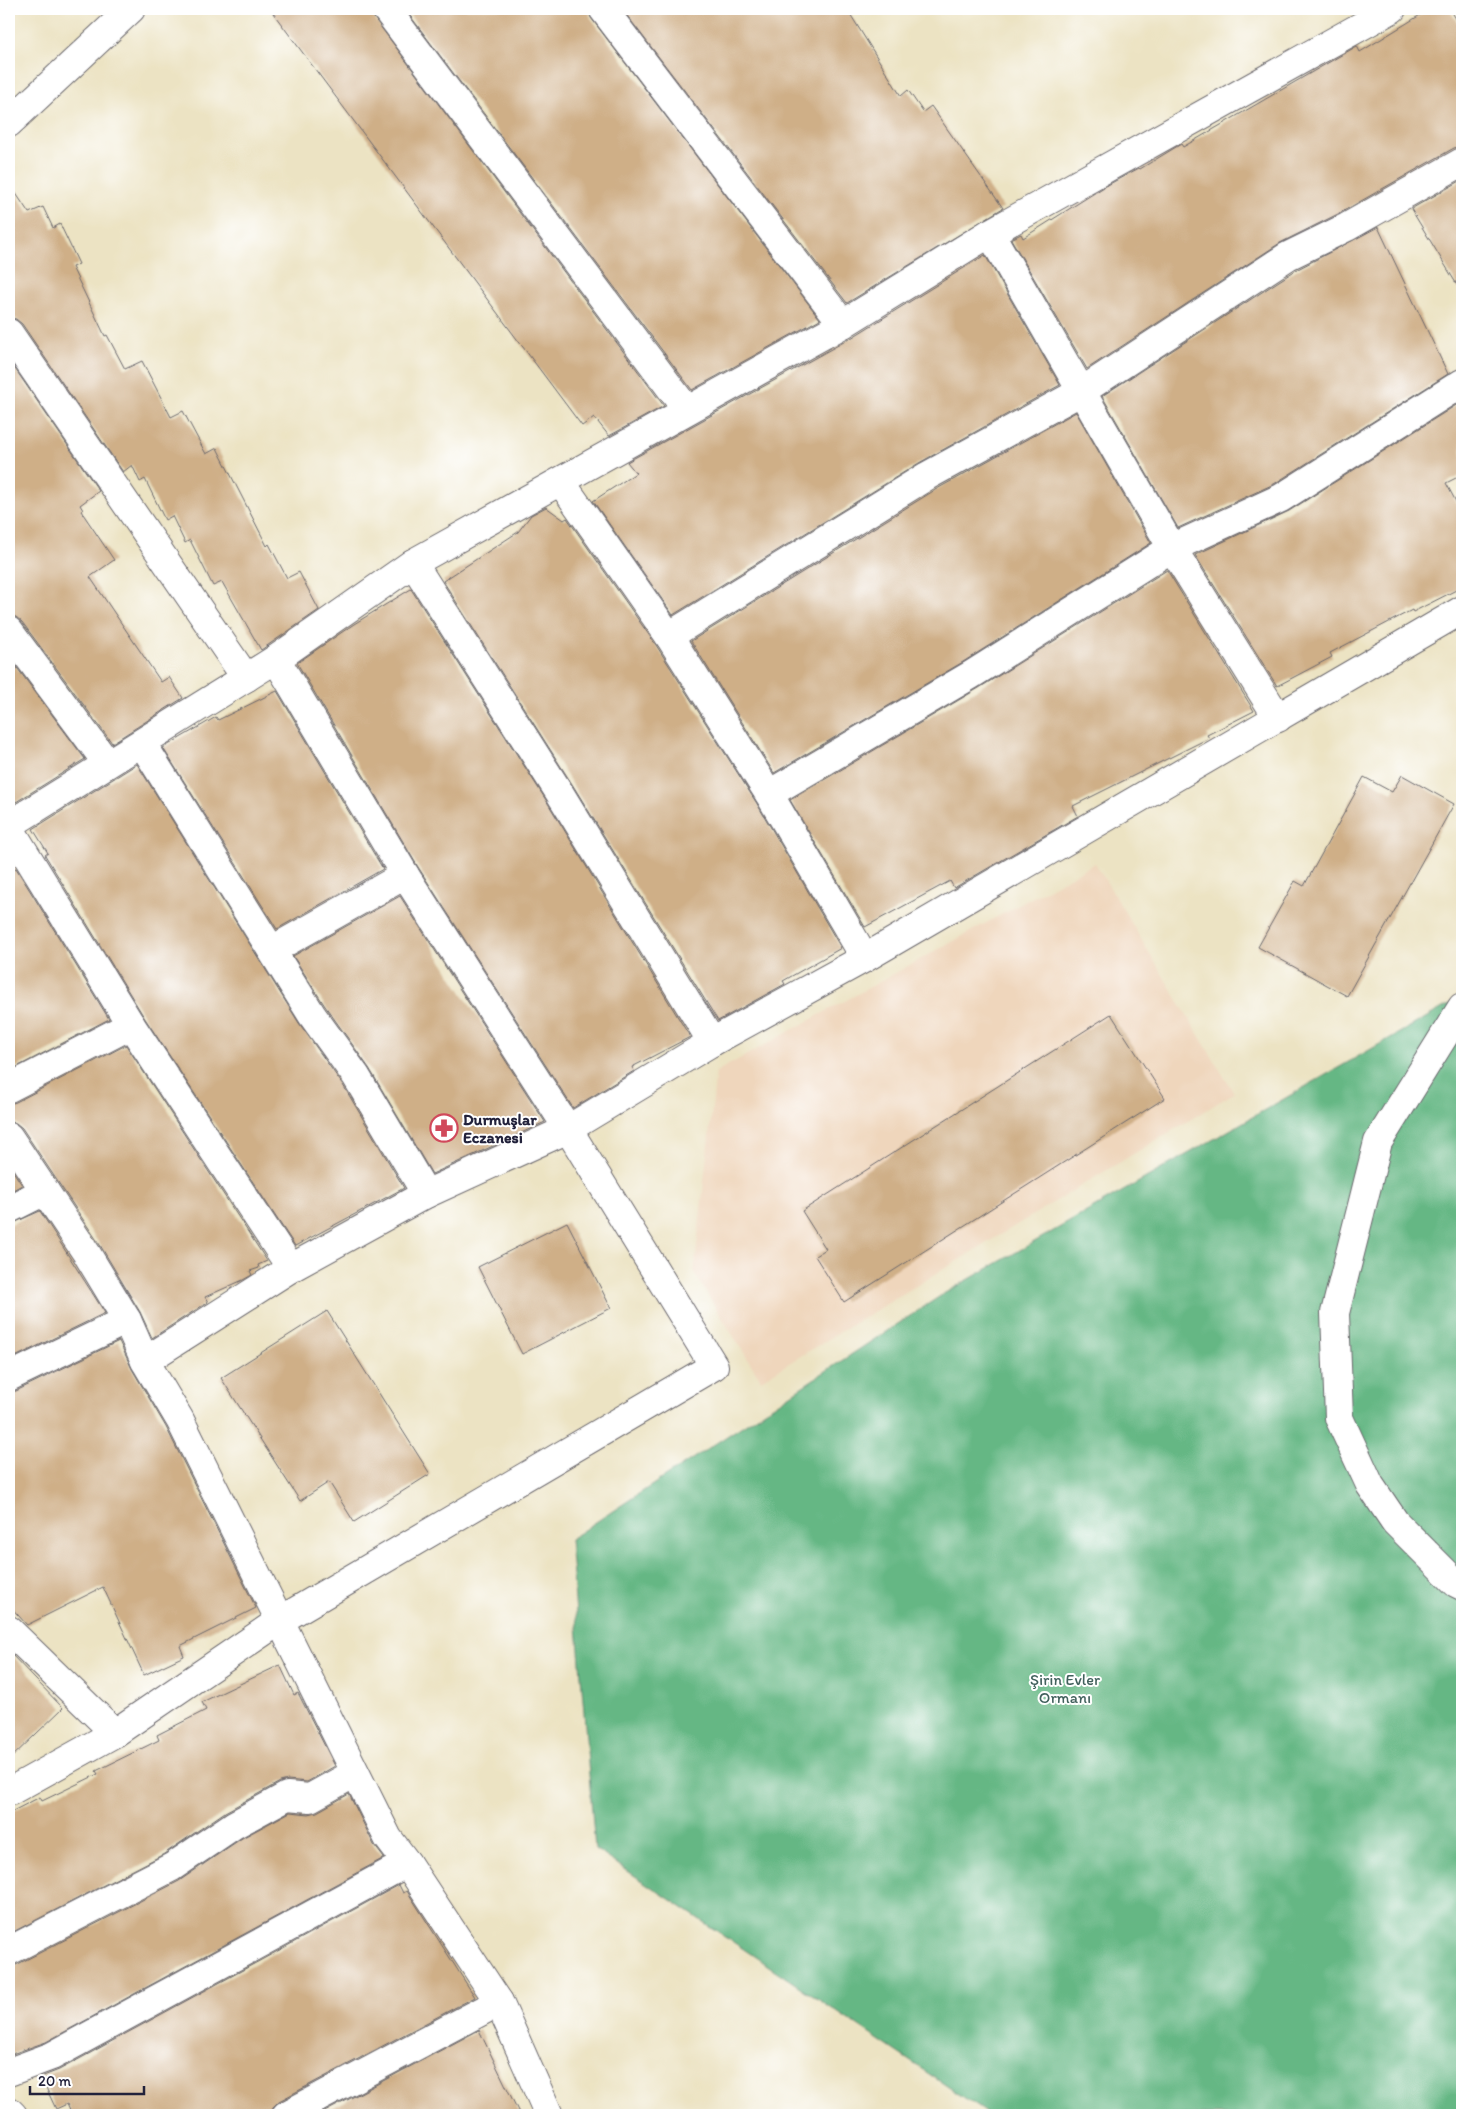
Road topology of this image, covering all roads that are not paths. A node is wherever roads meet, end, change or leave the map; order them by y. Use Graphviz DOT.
graph roads {
  1 [pos="131,9"];
  2 [pos="386,9"];
  3 [pos="603,9"];
  4 [pos="1392,9"];
  5 [pos="9,123"];
  6 [pos="1462,162"];
  7 [pos="990,233"];
  8 [pos="842,324"];
  9 [pos="9,334"];
  10 [pos="1462,383"];
  11 [pos="1082,391"];
  12 [pos="687,410"];
  13 [pos="561,482"];
  14 [pos="1172,548"];
  15 [pos="413,563"];
  16 [pos="1462,610"];
  17 [pos="9,631"];
  18 [pos="669,636"];
  19 [pos="276,659"];
  20 [pos="246,678"];
  21 [pos="1278,718"];
  22 [pos="142,743"];
  23 [pos="107,763"];
  24 [pos="769,794"];
  25 [pos="9,826"];
  26 [pos="405,875"];
  27 [pos="272,950"];
  28 [pos="865,958"];
  29 [pos="1462,1007"];
  30 [pos="130,1025"];
  31 [pos="712,1042"];
  32 [pos="9,1088"];
  33 [pos="568,1129"];
  34 [pos="9,1137"];
  35 [pos="45,1191"];
  36 [pos="426,1194"];
  37 [pos="9,1209"];
  38 [pos="291,1268"];
  39 [pos="127,1320"];
  40 [pos="145,1361"];
  41 [pos="9,1376"];
  42 [pos="1462,1586"];
  43 [pos="279,1621"];
  44 [pos="9,1630"];
  45 [pos="115,1734"];
  46 [pos="355,1773"];
  47 [pos="9,1792"];
  48 [pos="407,1863"];
  49 [pos="9,1951"];
  50 [pos="499,2002"];
  51 [pos="9,2072"];
  52 [pos="9,2111"];
  53 [pos="13,2115"];
  54 [pos="286,2115"];
  55 [pos="549,2115"];
  1 -- 5 [label="street"];
  2 -- 12 [label="street"];
  3 -- 8 [label="street"];
  4 -- 7 [label="street"];
  6 -- 11 [label="street"];
  7 -- 8 [label="street"];
  7 -- 11 [label="street"];
  8 -- 12 [label="street"];
  9 -- 20 [label="street"];
  10 -- 14 [label="street"];
  11 -- 14 [label="street"];
  11 -- 18 [label="street"];
  12 -- 13 [label="street"];
  13 -- 15 [label="street"];
  13 -- 18 [label="street"];
  14 -- 21 [label="street"];
  14 -- 24 [label="street"];
  15 -- 19 [label="street"];
  15 -- 31 [label="street"];
  16 -- 21 [label="street"];
  17 -- 23 [label="street"];
  18 -- 24 [label="street"];
  19 -- 20 [label="street"];
  19 -- 26 [label="street"];
  20 -- 22 [label="street"];
  21 -- 28 [label="street"];
  22 -- 23 [label="street"];
  22 -- 27 [label="street"];
  23 -- 25 [label="street"];
  24 -- 28 [label="street"];
  25 -- 30 [label="street"];
  26 -- 27 [label="street"];
  26 -- 33 [label="street"];
  27 -- 36 [label="street"];
  28 -- 31 [label="street"];
  29 -- 42 [label="street"];
  30 -- 32 [label="street"];
  30 -- 38 [label="street"];
  31 -- 33 [label="street"];
  33 -- 36 [label="street"];
  33 -- 43 [label="street"];
  34 -- 35 [label="street"];
  35 -- 37 [label="street"];
  35 -- 39 [label="street"];
  36 -- 38 [label="street"];
  38 -- 40 [label="street"];
  39 -- 40 [label="street"];
  39 -- 41 [label="street"];
  40 -- 43 [label="street"];
  43 -- 45 [label="street"];
  43 -- 46 [label="street"];
  44 -- 45 [label="street"];
  45 -- 47 [label="street"];
  46 -- 48 [label="street"];
  46 -- 49 [label="street"];
  48 -- 50 [label="street"];
  48 -- 51 [label="street"];
  50 -- 54 [label="street"];
  50 -- 55 [label="street"];
  52 -- 53 [label="street"];
}
